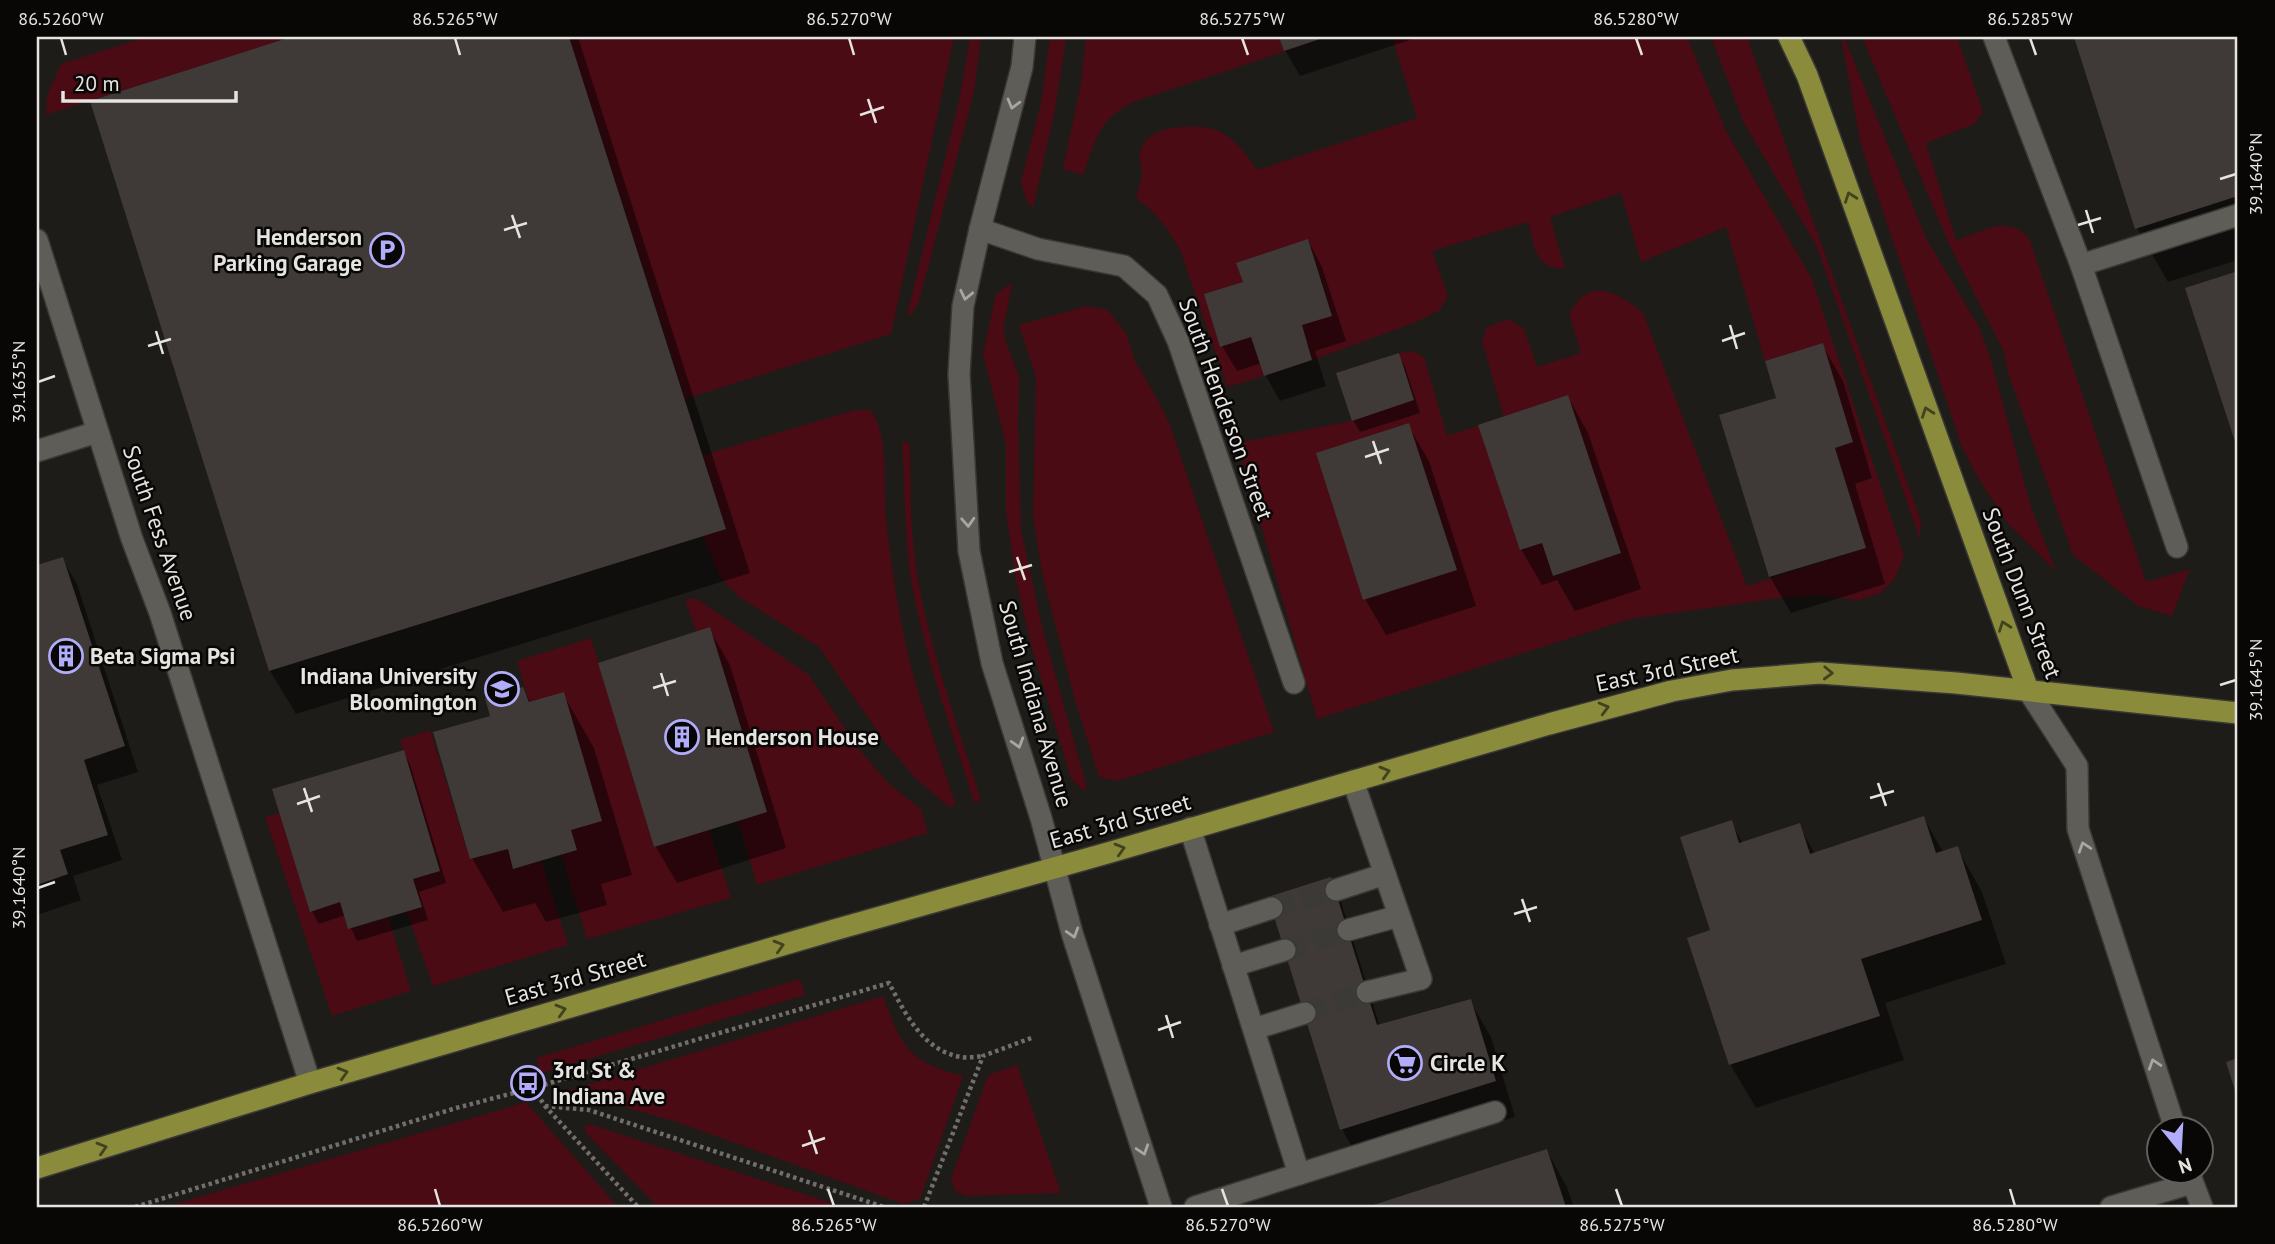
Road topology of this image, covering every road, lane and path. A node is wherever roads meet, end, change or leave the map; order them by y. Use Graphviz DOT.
graph roads {
  1 [pos="1025,37"];
  2 [pos="1789,37"];
  3 [pos="1994,37"];
  4 [pos="2238,215"];
  5 [pos="980,229"];
  6 [pos="37,240"];
  7 [pos="2081,265"];
  8 [pos="97,432"];
  9 [pos="37,451"];
  10 [pos="2176,547"];
  11 [pos="1294,683"];
  12 [pos="2028,690"];
  13 [pos="2238,713"];
  14 [pos="1353,781"];
  15 [pos="1189,828"];
  16 [pos="1054,867"];
  17 [pos="1385,874"];
  18 [pos="1336,890"];
  19 [pos="1272,908"];
  20 [pos="1399,916"];
  21 [pos="1220,925"];
  22 [pos="1348,930"];
  23 [pos="1285,950"];
  24 [pos="1233,966"];
  25 [pos="1367,992"];
  26 [pos="1304,1013"];
  27 [pos="1254,1029"];
  28 [pos="1034,1037"];
  29 [pos="983,1056"];
  30 [pos="310,1083"];
  31 [pos="533,1088"];
  32 [pos="545,1105"];
  33 [pos="1495,1112"];
  34 [pos="2170,1114"];
  35 [pos="37,1168"];
  36 [pos="1300,1174"];
  37 [pos="2172,1184"];
  38 [pos="2193,1184"];
  39 [pos="135,1207"];
  40 [pos="638,1207"];
  41 [pos="884,1207"];
  42 [pos="924,1207"];
  43 [pos="1161,1207"];
  44 [pos="1195,1207"];
  45 [pos="2111,1207"];
  46 [pos="2202,1207"];
  1 -- 5 [label="street, South Indiana Avenue, one-way"];
  12 -- 2 [label="main road, South Dunn Street, one-way"];
  3 -- 7 [label="street"];
  4 -- 7 [label="street"];
  5 -- 11 [label="street, South Henderson Street"];
  5 -- 16 [label="street, South Indiana Avenue, one-way"];
  6 -- 8 [label="street, South Fess Avenue"];
  7 -- 10 [label="street"];
  8 -- 9 [label="street"];
  8 -- 30 [label="street, South Fess Avenue"];
  12 -- 13 [label="main road, East 3rd Street"];
  14 -- 12 [label="main road, East 3rd Street, one-way"];
  34 -- 12 [label="street, South Dunn Street, one-way"];
  14 -- 15 [label="main road, East 3rd Street"];
  14 -- 17 [label="street"];
  16 -- 15 [label="main road, East 3rd Street, one-way"];
  15 -- 21 [label="street"];
  30 -- 16 [label="main road, East 3rd Street, one-way"];
  16 -- 43 [label="street, South Indiana Avenue, one-way"];
  17 -- 18 [label="street"];
  17 -- 20 [label="street"];
  19 -- 21 [label="street"];
  20 -- 22 [label="street"];
  20 -- 25 [label="street"];
  21 -- 24 [label="street"];
  23 -- 24 [label="street"];
  24 -- 27 [label="street"];
  26 -- 27 [label="street"];
  27 -- 36 [label="street"];
  28 -- 29 [label="path"];
  29 -- 31 [label="path"];
  29 -- 42 [label="path"];
  35 -- 30 [label="main road, East 3rd Street, one-way"];
  31 -- 32 [label="path"];
  31 -- 39 [label="path"];
  32 -- 40 [label="path"];
  32 -- 41 [label="path"];
  33 -- 36 [label="street"];
  36 -- 44 [label="street"];
  37 -- 45 [label="street"];
  38 -- 46 [label="street"];
}
